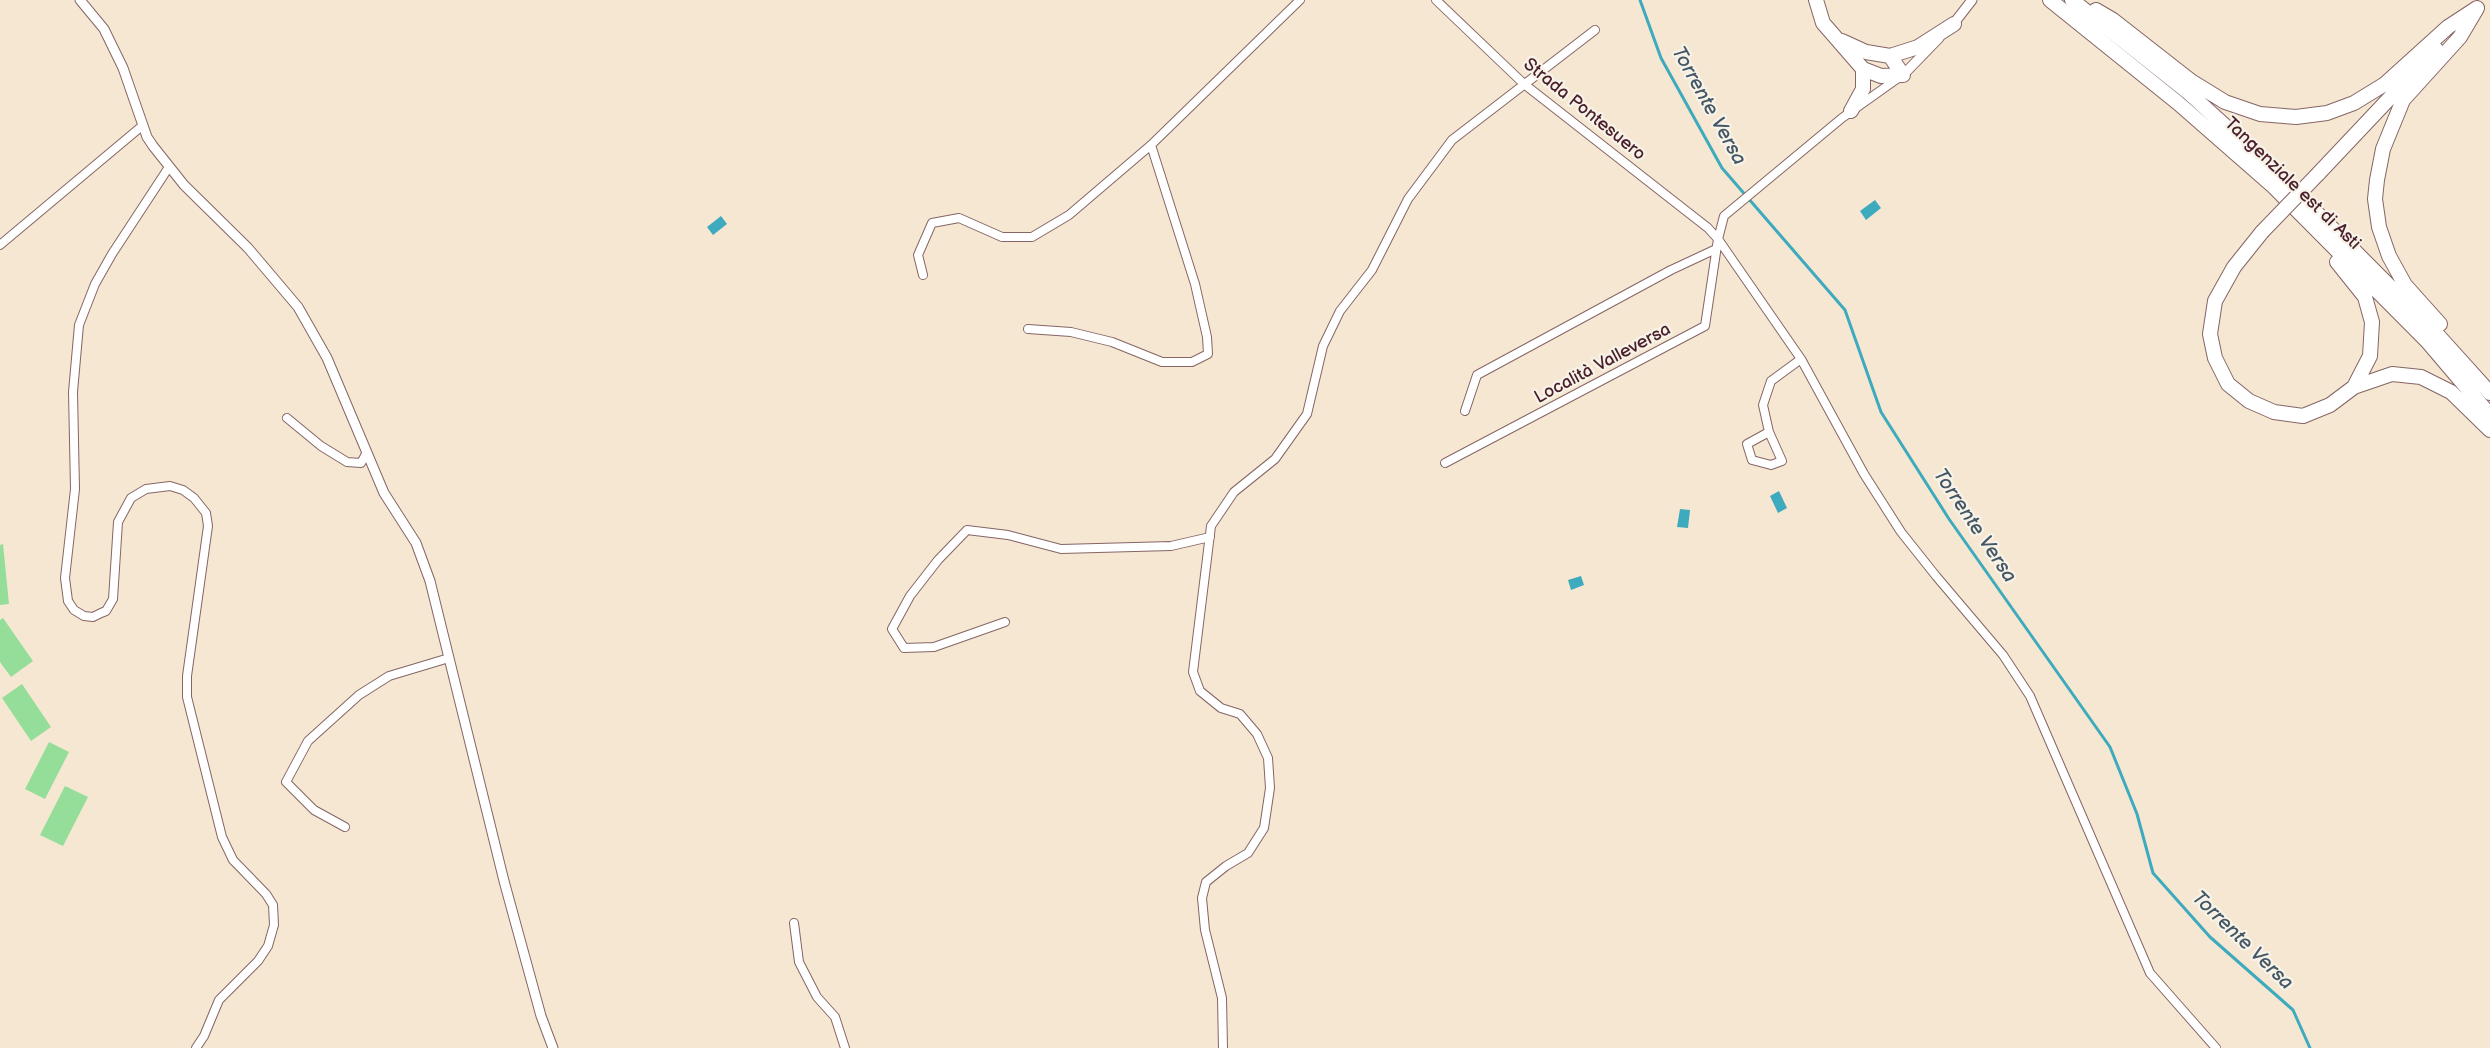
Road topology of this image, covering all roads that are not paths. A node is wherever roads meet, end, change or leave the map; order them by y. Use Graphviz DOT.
graph roads {
  1 [pos="80,0"];
  2 [pos="1300,0"];
  3 [pos="1436,0"];
  4 [pos="1816,0"];
  5 [pos="1972,0"];
  6 [pos="2050,0"];
  7 [pos="2074,0"];
  8 [pos="2481,4"];
  9 [pos="1954,24"];
  10 [pos="1595,30"];
  11 [pos="1837,39"];
  12 [pos="1890,56"];
  13 [pos="1863,69"];
  14 [pos="1903,75"];
  15 [pos="1524,84"];
  16 [pos="1851,111"];
  17 [pos="142,126"];
  18 [pos="1151,145"];
  19 [pos="168,167"];
  20 [pos="2274,188"];
  21 [pos="1718,239"];
  22 [pos="0,245"];
  23 [pos="1716,249"];
  24 [pos="923,274"];
  25 [pos="1028,330"];
  26 [pos="1801,359"];
  27 [pos="2490,381"];
  28 [pos="2354,387"];
  29 [pos="2490,393"];
  30 [pos="1465,411"];
  31 [pos="2490,415"];
  32 [pos="287,418"];
  33 [pos="2490,430"];
  34 [pos="1769,432"];
  35 [pos="366,454"];
  36 [pos="1445,463"];
  37 [pos="1210,537"];
  38 [pos="1005,622"];
  39 [pos="449,658"];
  40 [pos="345,827"];
  41 [pos="794,923"];
  42 [pos="196,1048"];
  43 [pos="553,1048"];
  44 [pos="845,1048"];
  45 [pos="1223,1048"];
  46 [pos="2216,1048"];
  1 -- 17 [label="street"];
  2 -- 18 [label="street"];
  3 -- 15 [label="street, Strada Pontesuero"];
  4 -- 11 [label="highway"];
  5 -- 9 [label="street"];
  6 -- 20 [label="highway, Tangenziale est di Asti"];
  7 -- 8 [label="highway"];
  7 -- 29 [label="highway, Tangenziale est di Asti"];
  8 -- 27 [label="highway"];
  8 -- 28 [label="highway, bridge"];
  9 -- 12 [label="highway"];
  9 -- 14 [label="street"];
  10 -- 15 [label="street"];
  11 -- 12 [label="highway"];
  11 -- 13 [label="highway"];
  12 -- 14 [label="highway"];
  13 -- 14 [label="highway"];
  13 -- 16 [label="highway"];
  14 -- 16 [label="street"];
  15 -- 21 [label="street, Strada Pontesuero"];
  15 -- 37 [label="street"];
  16 -- 21 [label="street, Località Valleversa"];
  17 -- 19 [label="street"];
  17 -- 22 [label="street"];
  18 -- 24 [label="street"];
  18 -- 25 [label="street"];
  19 -- 35 [label="street"];
  19 -- 42 [label="street"];
  20 -- 28 [label="highway"];
  20 -- 31 [label="highway, Tangenziale est di Asti"];
  21 -- 23 [label="street, Località Valleversa"];
  21 -- 26 [label="street, Strada Pontesuero"];
  23 -- 30 [label="street"];
  23 -- 36 [label="street, Località Valleversa"];
  26 -- 34 [label="street"];
  26 -- 46 [label="street, Strada Pontesuero"];
  28 -- 33 [label="highway"];
  32 -- 35 [label="street"];
  34 -- 34 [label="street"];
  35 -- 39 [label="street"];
  37 -- 38 [label="street"];
  37 -- 45 [label="street"];
  39 -- 40 [label="street"];
  39 -- 43 [label="street"];
  41 -- 44 [label="street"];
}
